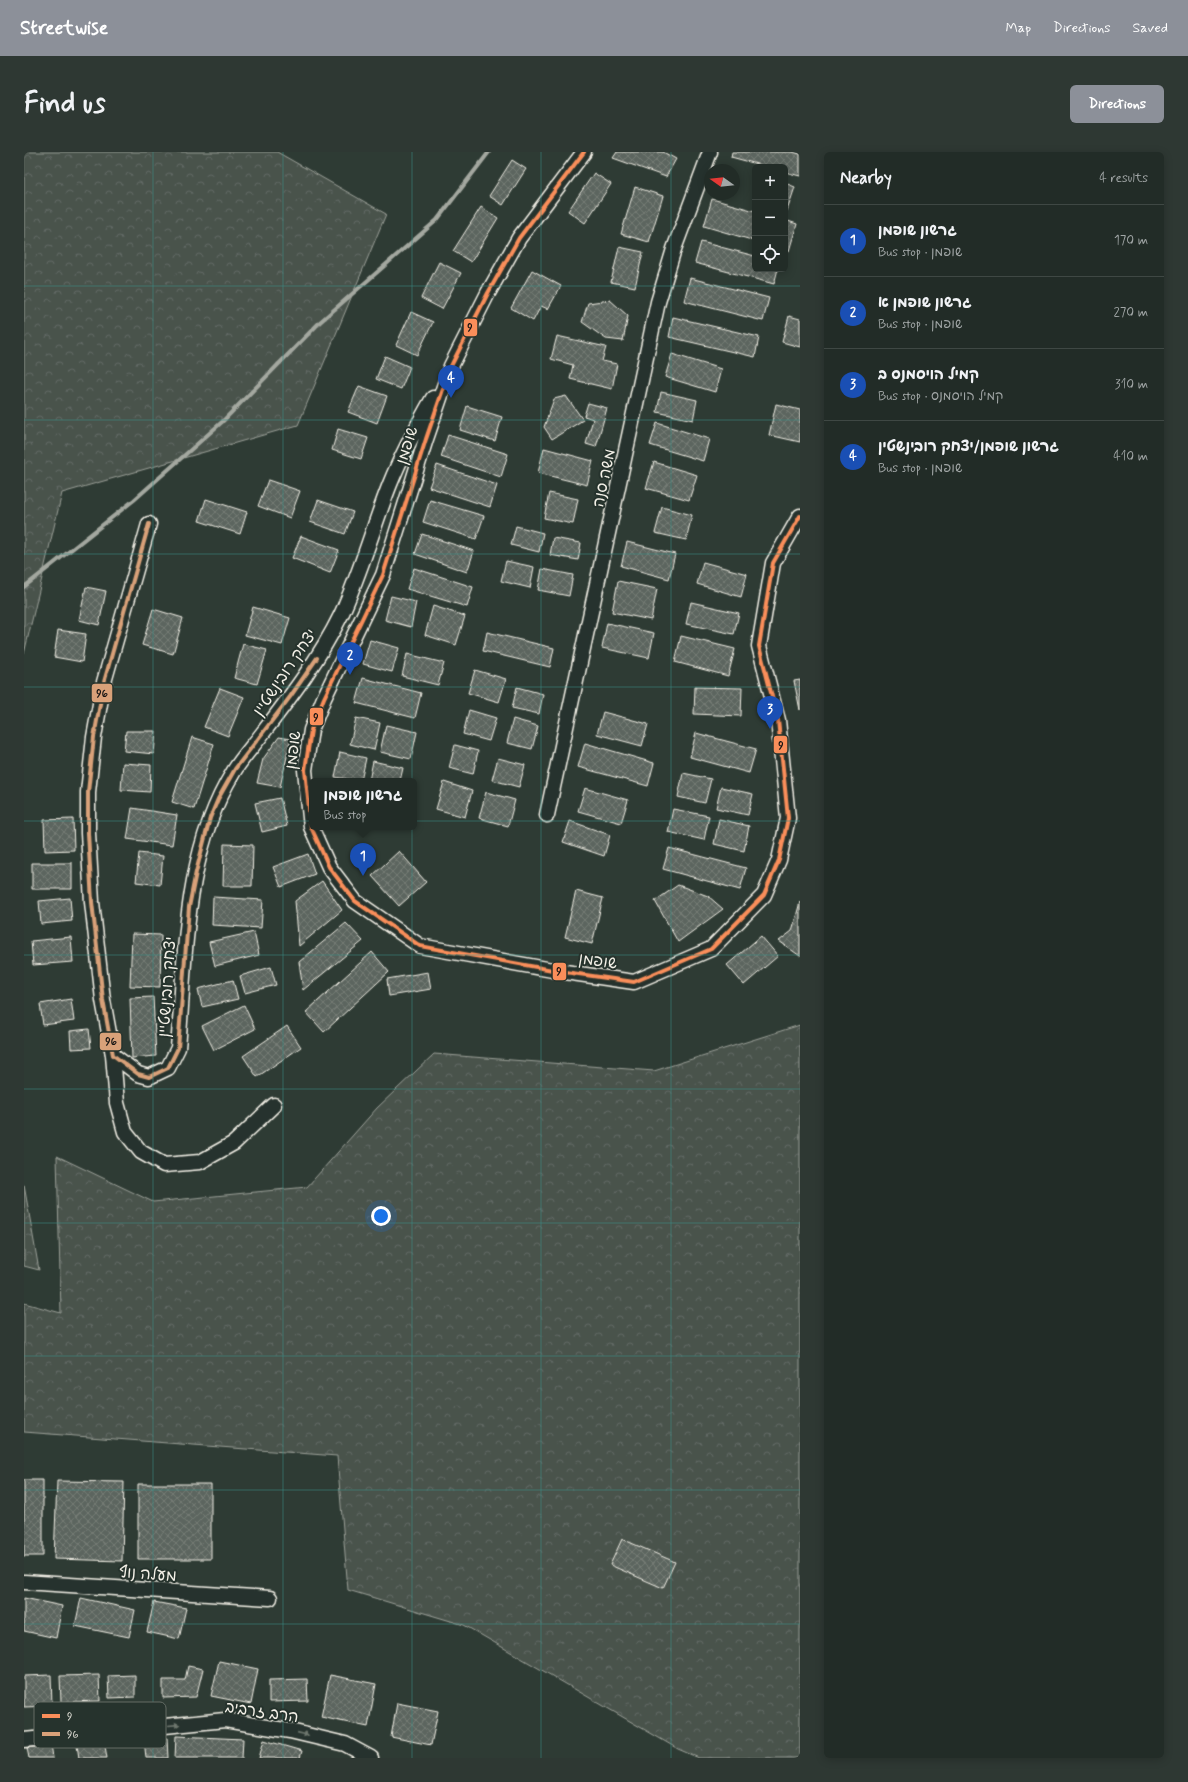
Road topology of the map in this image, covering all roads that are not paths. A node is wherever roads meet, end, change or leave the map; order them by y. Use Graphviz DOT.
graph roads {
  1 [pos="584,152"];
  2 [pos="710,152"];
  3 [pos="451,366"];
  4 [pos="426,439"];
  5 [pos="408,443"];
  6 [pos="800,516"];
  7 [pos="148,524"];
  8 [pos="309,808"];
  9 [pos="547,815"];
  10 [pos="312,830"];
  11 [pos="113,1055"];
  12 [pos="274,1105"];
  13 [pos="24,1582"];
  14 [pos="270,1598"];
  15 [pos="166,1726"];
  16 [pos="34,1739"];
  17 [pos="24,1740"];
  18 [pos="371,1758"];
  1 -- 3 [label="street, שופמן"];
  2 -- 9 [label="street, משה סנה"];
  3 -- 4 [label="street, שופמן"];
  3 -- 5 [label="street, יצחק רובינשטיין"];
  4 -- 5 [label="street"];
  4 -- 8 [label="street, שופמן"];
  5 -- 11 [label="street, יצחק רובינשטיין"];
  6 -- 10 [label="street, שופמן"];
  7 -- 11 [label="street"];
  11 -- 12 [label="street"];
  13 -- 14 [label="street, מעלה נוף"];
  15 -- 18 [label="street, הרב זרביב, one-way"];
  17 -- 16 [label="street, הרב זרביב, one-way"];
}
